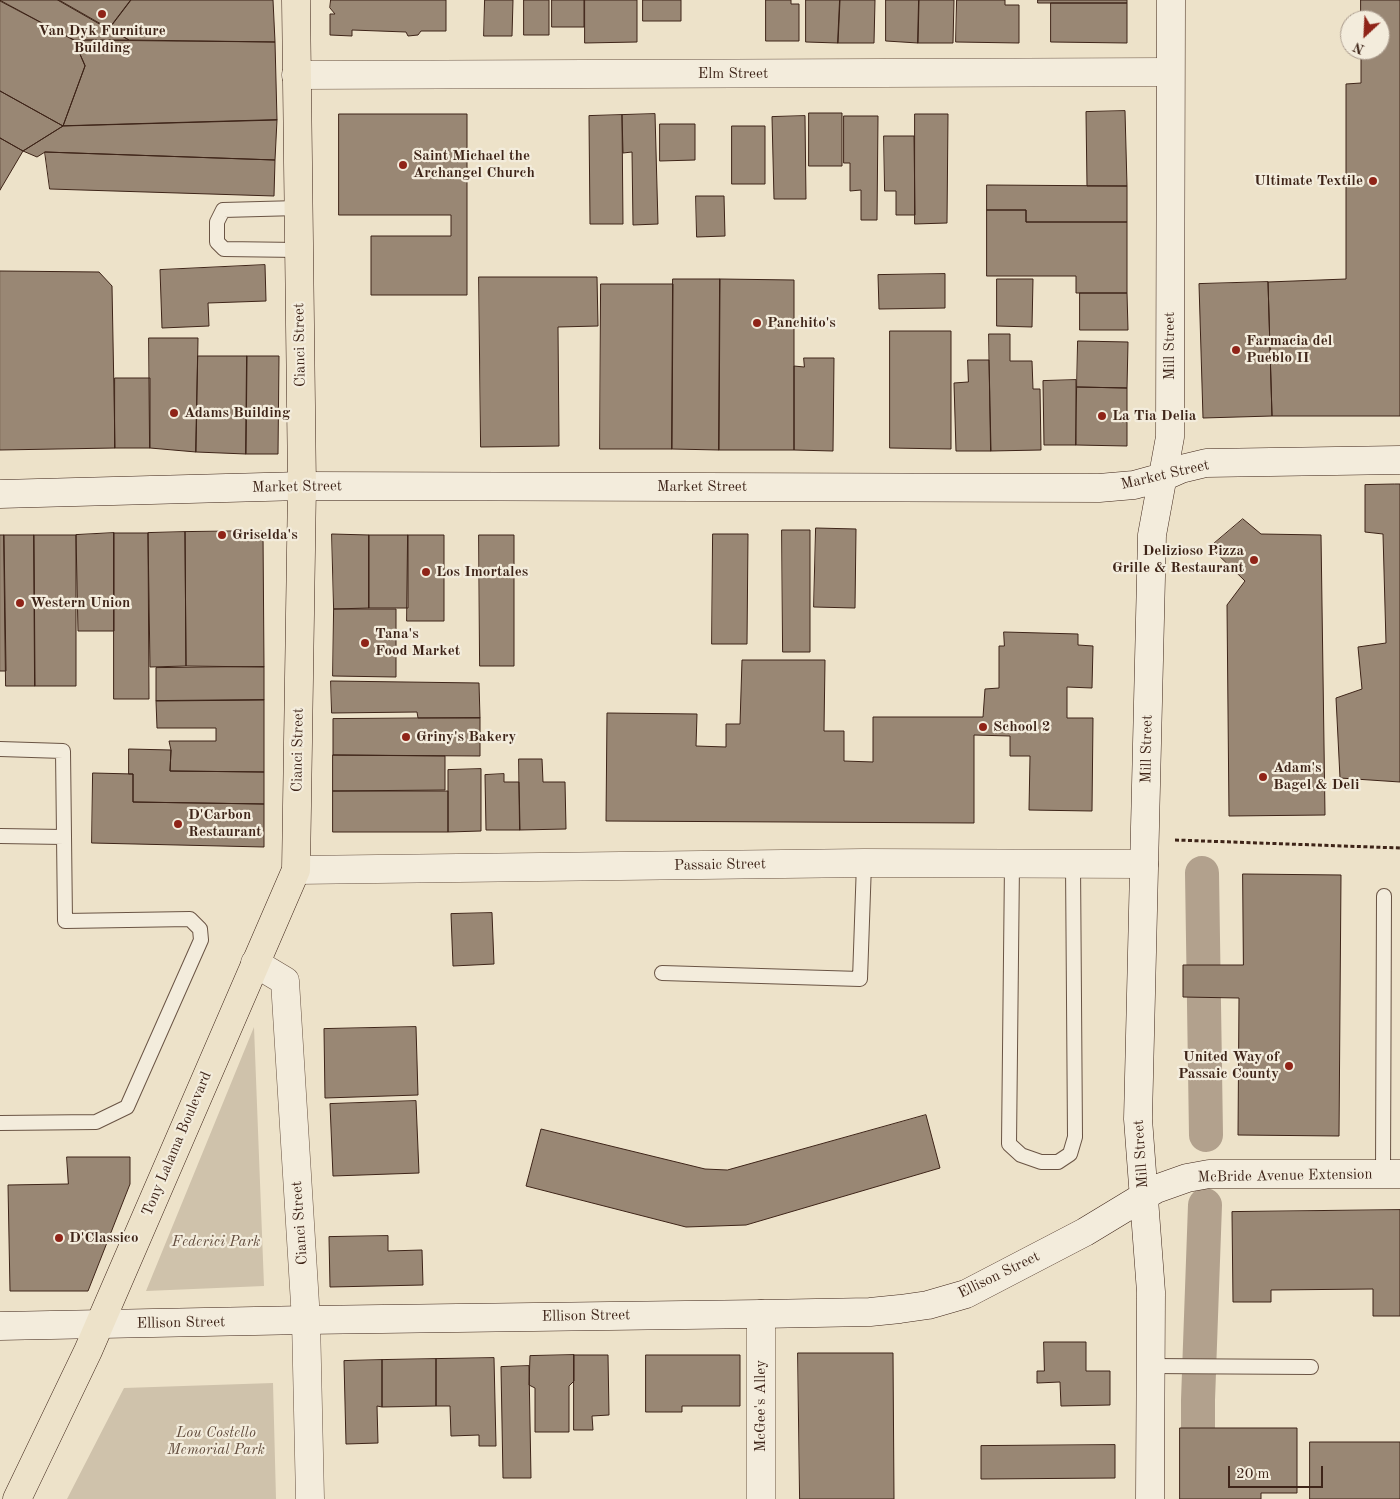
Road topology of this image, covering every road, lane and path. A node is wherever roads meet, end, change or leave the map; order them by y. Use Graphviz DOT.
graph roads {
  1 [pos="296,0"];
  2 [pos="1171,0"];
  3 [pos="1170,72"];
  4 [pos="296,76"];
  5 [pos="298,208"];
  6 [pos="298,250"];
  7 [pos="1400,460"];
  8 [pos="1163,477"];
  9 [pos="302,486"];
  10 [pos="0,494"];
  11 [pos="0,749"];
  12 [pos="0,836"];
  13 [pos="64,837"];
  14 [pos="1175,840"];
  15 [pos="1400,848"];
  16 [pos="864,863"];
  17 [pos="1012,863"];
  18 [pos="1073,864"];
  19 [pos="1144,864"];
  20 [pos="296,870"];
  21 [pos="1384,896"];
  22 [pos="255,964"];
  23 [pos="662,972"];
  24 [pos="0,1123"];
  25 [pos="1391,1174"];
  26 [pos="1144,1196"];
  27 [pos="761,1314"];
  28 [pos="306,1320"];
  29 [pos="99,1325"];
  30 [pos="0,1326"];
  31 [pos="1150,1366"];
  32 [pos="1311,1367"];
  33 [pos="17,1499"];
  34 [pos="310,1499"];
  35 [pos="761,1499"];
  36 [pos="1150,1499"];
  1 -- 4 [label="main road, Cianci Street"];
  2 -- 3 [label="street, Mill Street"];
  3 -- 4 [label="street, Elm Street"];
  3 -- 8 [label="street, Mill Street"];
  4 -- 5 [label="main road, Cianci Street"];
  5 -- 6 [label="main road, Cianci Street"];
  5 -- 6 [label="lane"];
  6 -- 9 [label="main road, Cianci Street"];
  7 -- 8 [label="street, Market Street"];
  8 -- 9 [label="street, Market Street"];
  8 -- 19 [label="street, Mill Street"];
  9 -- 10 [label="street, Market Street"];
  9 -- 20 [label="main road, Cianci Street"];
  11 -- 13 [label="lane"];
  12 -- 13 [label="lane"];
  13 -- 24 [label="lane"];
  14 -- 15 [label="path"];
  16 -- 17 [label="street, Passaic Street"];
  16 -- 20 [label="street, Passaic Street"];
  16 -- 23 [label="lane"];
  17 -- 18 [label="street, Passaic Street"];
  17 -- 18 [label="lane"];
  18 -- 19 [label="street, Passaic Street"];
  19 -- 26 [label="street, Mill Street"];
  20 -- 22 [label="main road, Tony Lalama Boulevard"];
  21 -- 25 [label="lane"];
  22 -- 28 [label="street, Cianci Street"];
  22 -- 29 [label="main road, Tony Lalama Boulevard"];
  25 -- 26 [label="street, McBride Avenue Extension"];
  26 -- 27 [label="street, Ellison Street"];
  26 -- 31 [label="street, Mill Street"];
  27 -- 28 [label="street, Ellison Street"];
  27 -- 35 [label="street, McGee's Alley"];
  28 -- 29 [label="street, Ellison Street"];
  28 -- 34 [label="street, Cianci Street"];
  29 -- 30 [label="street, Ellison Street"];
  29 -- 33 [label="main road, Tony Lalama Boulevard"];
  31 -- 32 [label="lane"];
  31 -- 36 [label="street, Mill Street"];
}
